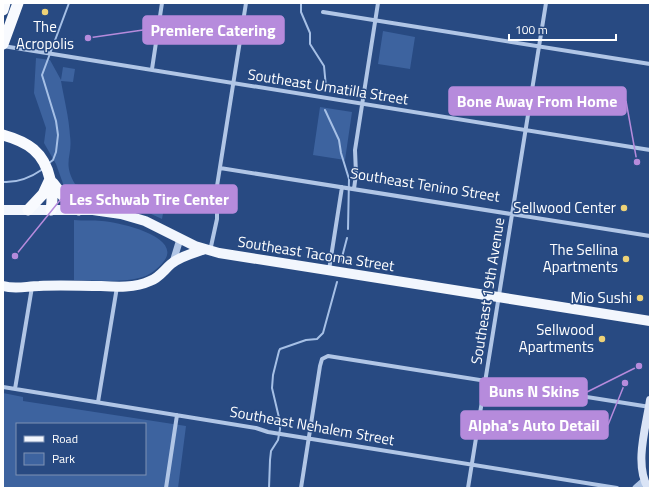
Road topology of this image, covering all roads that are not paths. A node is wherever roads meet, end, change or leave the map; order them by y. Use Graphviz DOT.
graph roads {
  1 [pos="6,3"];
  2 [pos="18,3"];
  3 [pos="162,3"];
  4 [pos="246,3"];
  5 [pos="378,3"];
  6 [pos="546,3"];
  7 [pos="3,10"];
  8 [pos="323,12"];
  9 [pos="376,21"];
  10 [pos="3,45"];
  11 [pos="540,47"];
  12 [pos="650,64"];
  13 [pos="152,69"];
  14 [pos="233,83"];
  15 [pos="362,105"];
  16 [pos="526,131"];
  17 [pos="3,135"];
  18 [pos="650,150"];
  19 [pos="220,168"];
  20 [pos="50,179"];
  21 [pos="344,187"];
  22 [pos="354,189"];
  23 [pos="3,210"];
  24 [pos="28,210"];
  25 [pos="51,210"];
  26 [pos="79,210"];
  27 [pos="512,214"];
  28 [pos="650,236"];
  29 [pos="180,239"];
  30 [pos="208,250"];
  31 [pos="172,264"];
  32 [pos="329,271"];
  33 [pos="3,286"];
  34 [pos="117,286"];
  35 [pos="32,287"];
  36 [pos="499,298"];
  37 [pos="650,321"];
  38 [pos="486,381"];
  39 [pos="3,387"];
  40 [pos="15,389"];
  41 [pos="98,402"];
  42 [pos="650,405"];
  43 [pos="177,415"];
  44 [pos="309,439"];
  45 [pos="472,465"];
  46 [pos="646,485"];
  47 [pos="166,488"];
  48 [pos="301,488"];
  49 [pos="468,488"];
  50 [pos="617,488"];
  51 [pos="636,488"];
  1 -- 7 [label="highway"];
  2 -- 10 [label="highway"];
  3 -- 13 [label="street"];
  4 -- 14 [label="street"];
  5 -- 9 [label="street"];
  6 -- 11 [label="street, Southeast 19th Avenue"];
  8 -- 9 [label="street"];
  9 -- 11 [label="street"];
  9 -- 15 [label="street"];
  10 -- 13 [label="street, Southeast Umatilla Street"];
  11 -- 12 [label="street"];
  11 -- 16 [label="street, Southeast 19th Avenue"];
  13 -- 14 [label="street, Southeast Umatilla Street"];
  14 -- 15 [label="street, Southeast Umatilla Street"];
  14 -- 19 [label="street"];
  15 -- 16 [label="street, Southeast Umatilla Street"];
  15 -- 22 [label="street"];
  16 -- 18 [label="street, Southeast Umatilla Street"];
  16 -- 27 [label="street, Southeast 19th Avenue"];
  17 -- 20 [label="highway"];
  19 -- 21 [label="street, Southeast Tenino Street"];
  19 -- 30 [label="street"];
  20 -- 24 [label="highway"];
  20 -- 25 [label="highway"];
  20 -- 26 [label="highway"];
  21 -- 22 [label="street, Southeast Tenino Street"];
  21 -- 32 [label="street"];
  22 -- 27 [label="street, Southeast Tenino Street"];
  23 -- 24 [label="main road"];
  24 -- 25 [label="main road"];
  25 -- 26 [label="main road"];
  26 -- 29 [label="main road"];
  27 -- 28 [label="street, Southeast Tenino Street"];
  27 -- 36 [label="street, Southeast 19th Avenue"];
  29 -- 30 [label="main road, Southeast Tacoma Street"];
  29 -- 31 [label="street"];
  30 -- 31 [label="main road"];
  30 -- 32 [label="main road, Southeast Tacoma Street"];
  31 -- 34 [label="main road"];
  32 -- 36 [label="main road, Southeast Tacoma Street"];
  33 -- 35 [label="main road"];
  34 -- 35 [label="main road"];
  34 -- 41 [label="street"];
  35 -- 40 [label="street"];
  36 -- 37 [label="main road, Southeast Tacoma Street"];
  36 -- 38 [label="street, Southeast 19th Avenue"];
  38 -- 42 [label="street"];
  38 -- 44 [label="street"];
  38 -- 45 [label="street, Southeast 19th Avenue"];
  39 -- 40 [label="street, Southeast Nehalem Street"];
  40 -- 41 [label="street, Southeast Nehalem Street"];
  41 -- 43 [label="street, Southeast Nehalem Street"];
  42 -- 46 [label="main road"];
  43 -- 44 [label="street, Southeast Nehalem Street"];
  43 -- 47 [label="street"];
  44 -- 45 [label="street, Southeast Nehalem Street"];
  44 -- 48 [label="street"];
  45 -- 49 [label="street, Southeast 19th Avenue"];
  45 -- 50 [label="street, Southeast Nehalem Street"];
  46 -- 51 [label="street"];
}
